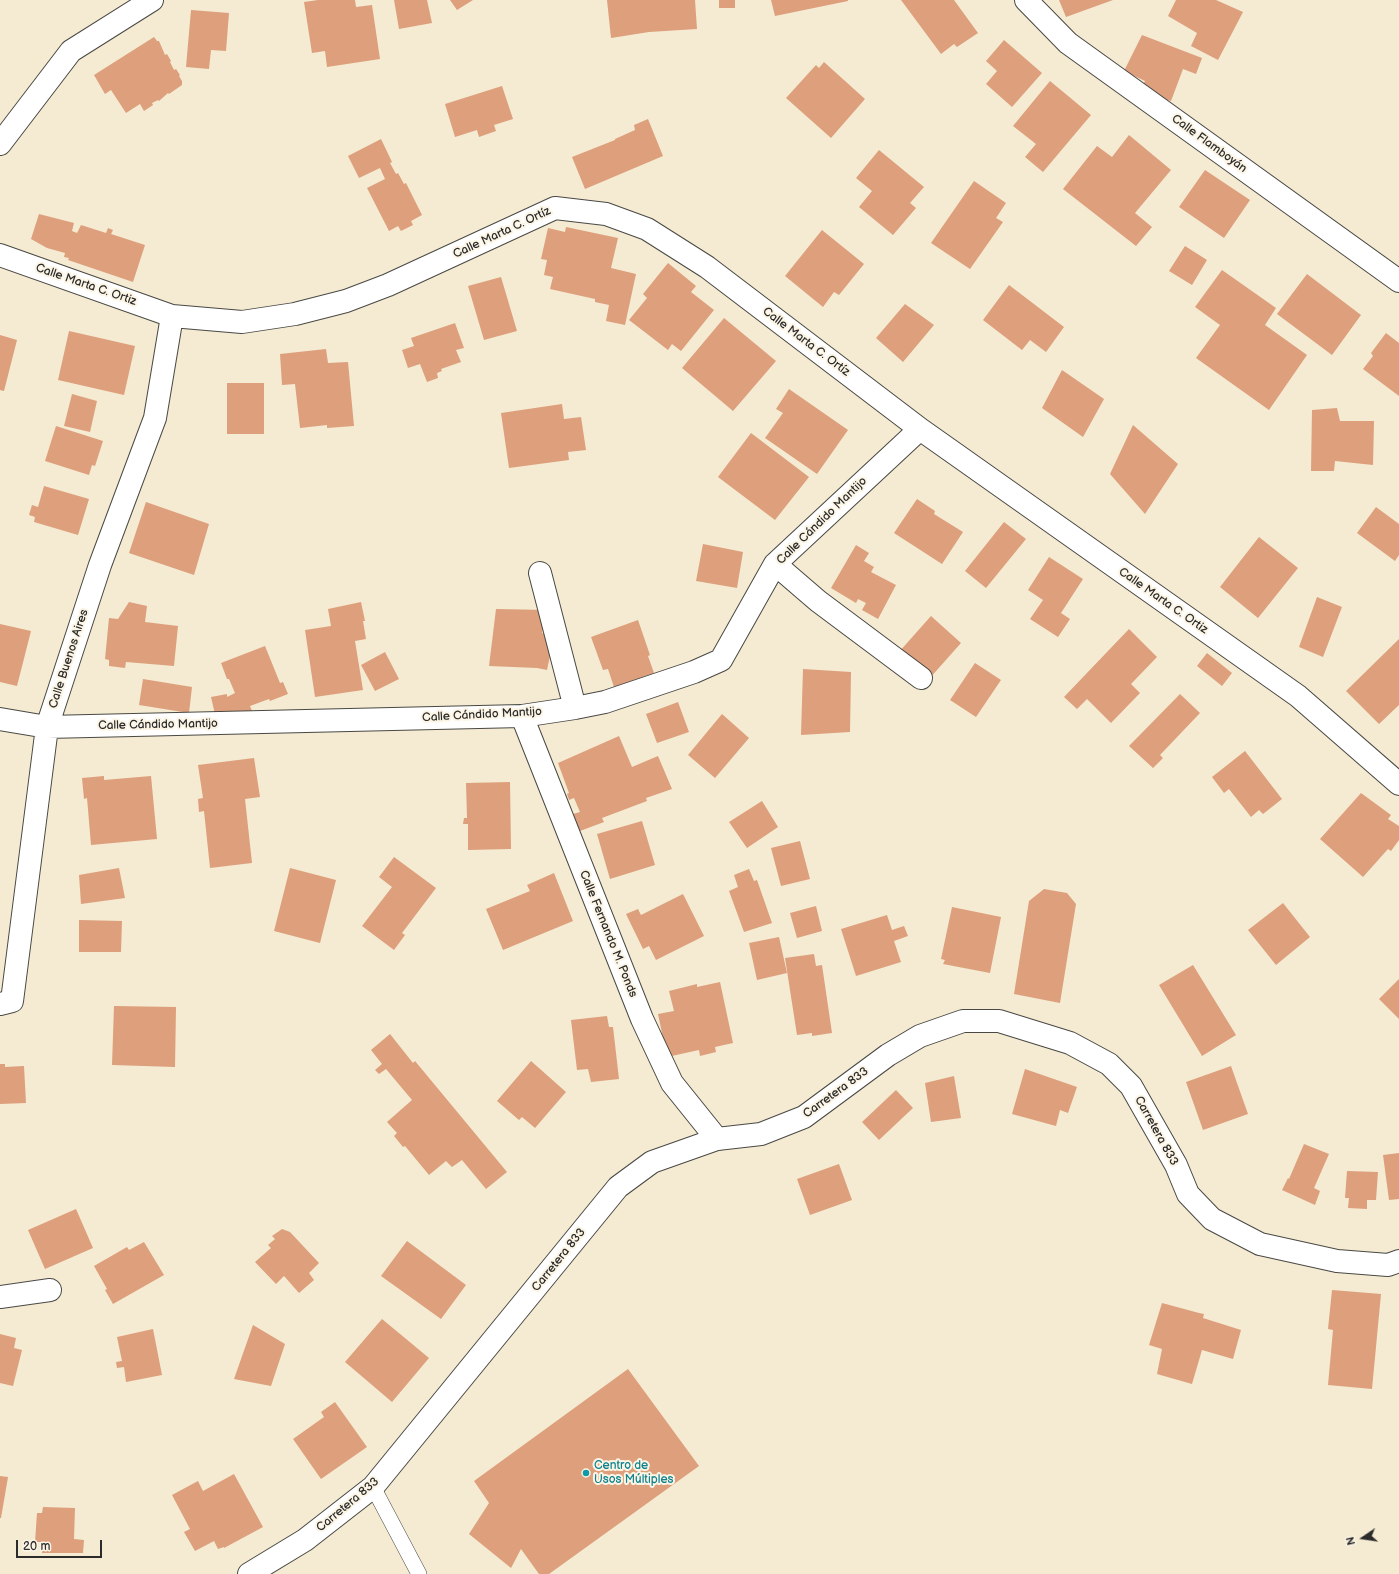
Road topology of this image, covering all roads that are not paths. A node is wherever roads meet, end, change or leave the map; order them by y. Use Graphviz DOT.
graph roads {
  1 [pos="152,0"];
  2 [pos="1026,0"];
  3 [pos="0,144"];
  4 [pos="0,255"];
  5 [pos="1399,281"];
  6 [pos="172,316"];
  7 [pos="920,428"];
  8 [pos="775,564"];
  9 [pos="540,573"];
  10 [pos="921,678"];
  11 [pos="575,708"];
  12 [pos="522,716"];
  13 [pos="0,719"];
  14 [pos="47,727"];
  15 [pos="1399,784"];
  16 [pos="0,1004"];
  17 [pos="717,1139"];
  18 [pos="1399,1261"];
  19 [pos="50,1290"];
  20 [pos="0,1297"];
  21 [pos="373,1487"];
  22 [pos="249,1574"];
  23 [pos="419,1574"];
  1 -- 3 [label="street"];
  2 -- 5 [label="street, Calle Flamboyán"];
  4 -- 6 [label="street, Calle Marta C. Ortiz"];
  6 -- 7 [label="street, Calle Marta C. Ortíz"];
  6 -- 14 [label="street, Calle Buenos Aires"];
  7 -- 8 [label="street, Calle Cándido Mantijo"];
  7 -- 15 [label="street, Calle Marta C. Ortiz"];
  8 -- 10 [label="street"];
  8 -- 11 [label="street, Calle Cándido Mantijo"];
  9 -- 11 [label="street"];
  11 -- 12 [label="street, Calle Cándido Mantijo"];
  12 -- 14 [label="street, Calle Cándido Mantijo"];
  12 -- 17 [label="street, Calle Fernando M. Ponds"];
  13 -- 14 [label="street, Calle Cándido Mantijo"];
  14 -- 16 [label="street, Calle Buenos Aires"];
  17 -- 18 [label="street, Carretera 833"];
  17 -- 21 [label="street, Carretera 833"];
  19 -- 20 [label="street"];
  21 -- 22 [label="street, Carretera 833"];
  21 -- 23 [label="lane"];
}
